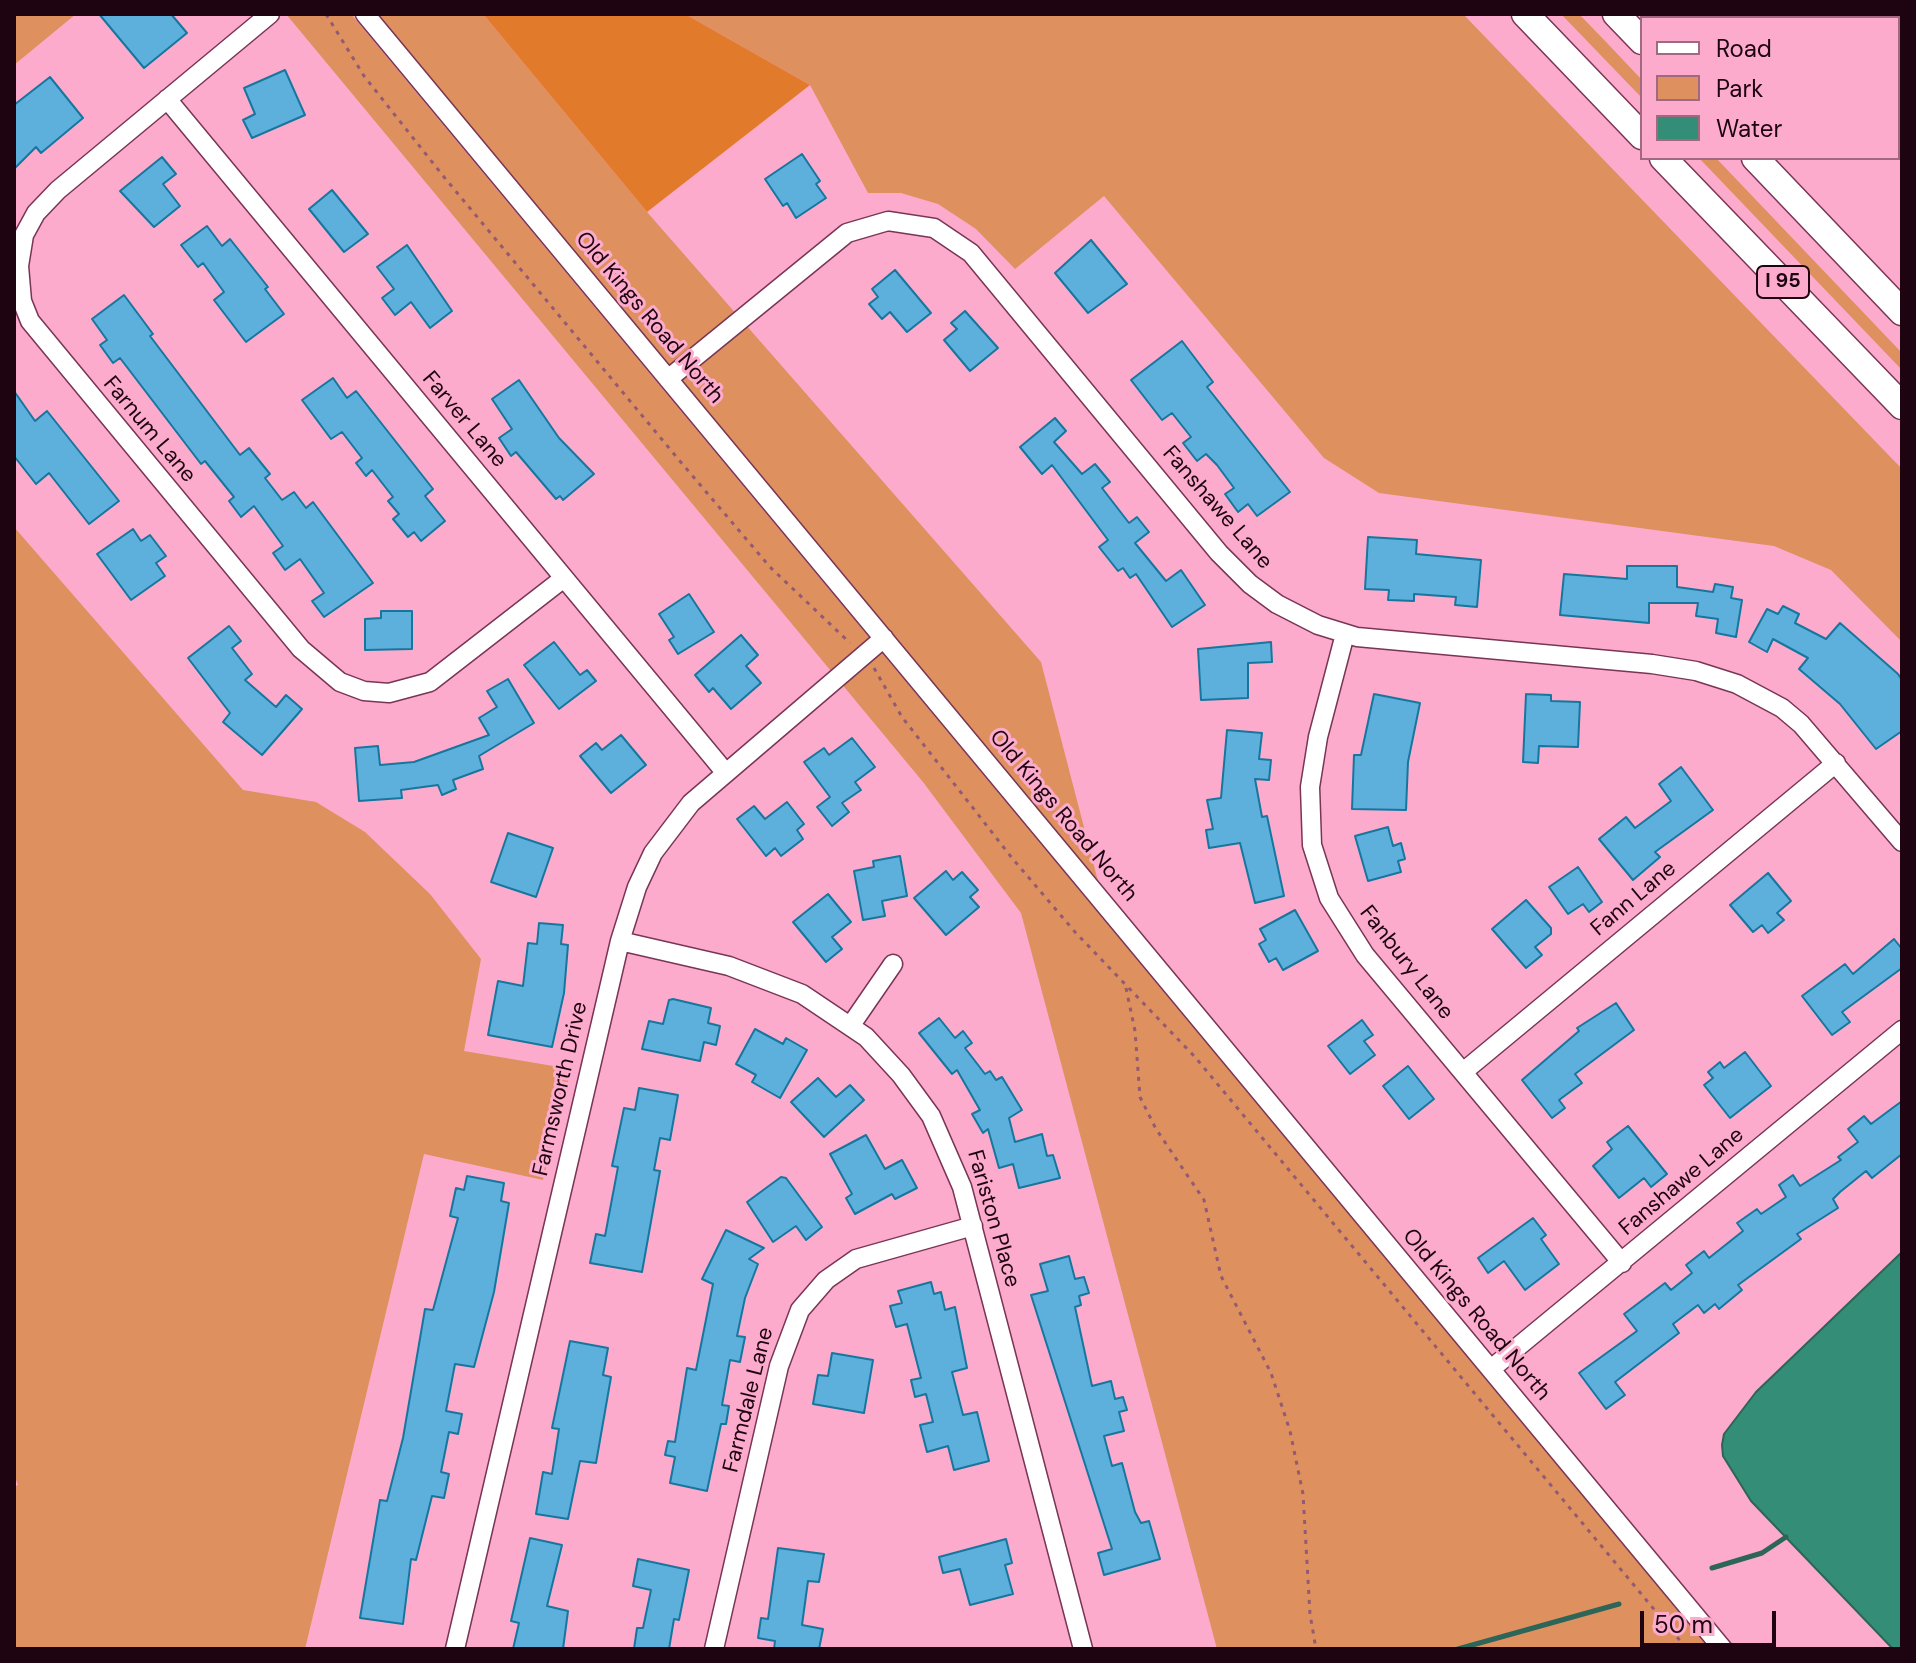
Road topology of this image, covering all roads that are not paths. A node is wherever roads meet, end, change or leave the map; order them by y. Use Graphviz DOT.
graph roads {
  1 [pos="270,14"];
  2 [pos="365,14"];
  3 [pos="1525,14"];
  4 [pos="1616,14"];
  5 [pos="1640,39"];
  6 [pos="167,99"];
  7 [pos="1640,134"];
  8 [pos="1665,160"];
  9 [pos="1757,160"];
  10 [pos="1902,312"];
  11 [pos="668,379"];
  12 [pos="1902,406"];
  13 [pos="564,578"];
  14 [pos="1345,634"];
  15 [pos="884,638"];
  16 [pos="1836,763"];
  17 [pos="725,772"];
  18 [pos="1902,842"];
  19 [pos="620,941"];
  20 [pos="893,964"];
  21 [pos="851,1025"];
  22 [pos="1902,1030"];
  23 [pos="1463,1072"];
  24 [pos="973,1226"];
  25 [pos="1622,1263"];
  26 [pos="1491,1369"];
  27 [pos="455,1649"];
  28 [pos="714,1649"];
  29 [pos="1083,1649"];
  30 [pos="1723,1649"];
  1 -- 6 [label="street, Farnum Lane"];
  2 -- 11 [label="street, Old Kings Road North"];
  3 -- 7 [label="highway"];
  4 -- 5 [label="highway"];
  6 -- 13 [label="street, Farver Lane"];
  6 -- 13 [label="street, Farnum Lane"];
  8 -- 12 [label="highway, I 95"];
  9 -- 10 [label="highway"];
  11 -- 14 [label="street, Fanshawe Lane"];
  11 -- 15 [label="street, Old Kings Road North"];
  13 -- 17 [label="street, Farver Lane"];
  14 -- 16 [label="street, Fanshawe Lane"];
  14 -- 23 [label="street, Fanbury Lane"];
  15 -- 17 [label="street, Farmsworth Drive"];
  15 -- 26 [label="street, Old Kings Road North"];
  16 -- 18 [label="street, Fanshawe Lane"];
  16 -- 23 [label="street, Fann Lane"];
  17 -- 19 [label="street, Farmsworth Drive"];
  19 -- 21 [label="street, Fariston Place"];
  19 -- 27 [label="street, Farmsworth Drive"];
  20 -- 21 [label="street"];
  21 -- 24 [label="street, Fariston Place"];
  22 -- 25 [label="street, Fanshawe Lane"];
  23 -- 25 [label="street, Fanbury Lane"];
  24 -- 28 [label="street, Farmdale Lane"];
  24 -- 29 [label="street, Fariston Place"];
  25 -- 26 [label="street, Fanshawe Lane"];
  26 -- 30 [label="street, Old Kings Road North"];
}
